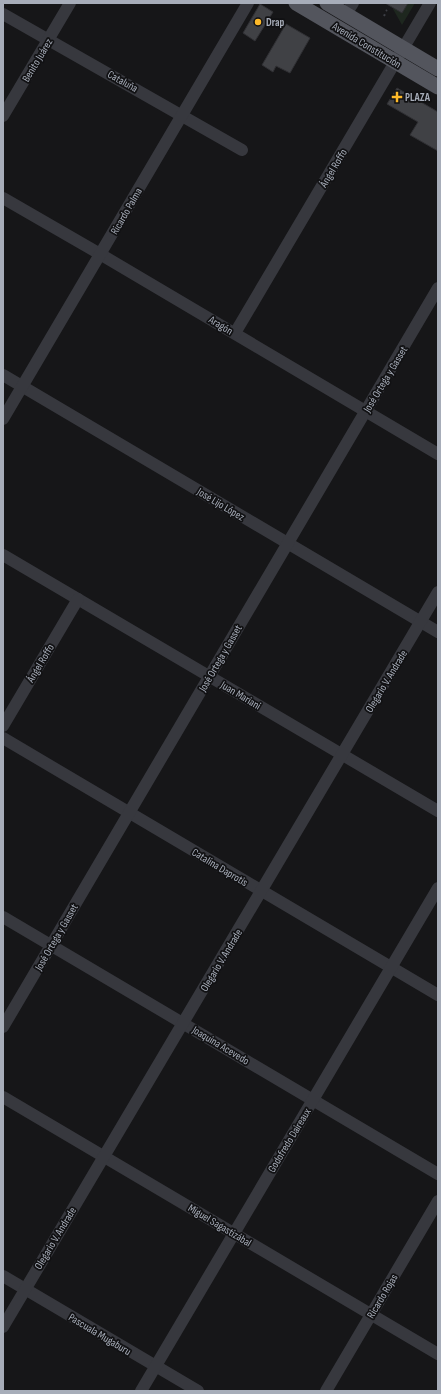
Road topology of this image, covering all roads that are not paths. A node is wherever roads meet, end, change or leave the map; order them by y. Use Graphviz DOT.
graph roads {
  1 [pos="70,3"];
  2 [pos="248,3"];
  3 [pos="296,3"];
  4 [pos="327,3"];
  5 [pos="430,3"];
  6 [pos="349,9"];
  7 [pos="3,14"];
  8 [pos="49,39"];
  9 [pos="404,48"];
  10 [pos="396,62"];
  11 [pos="438,69"];
  12 [pos="438,87"];
  13 [pos="182,115"];
  14 [pos="3,116"];
  15 [pos="242,150"];
  16 [pos="3,198"];
  17 [pos="100,254"];
  18 [pos="438,288"];
  19 [pos="235,333"];
  20 [pos="3,375"];
  21 [pos="22,386"];
  22 [pos="366,411"];
  23 [pos="3,419"];
  24 [pos="438,454"];
  25 [pos="288,543"];
  26 [pos="3,555"];
  27 [pos="438,592"];
  28 [pos="78,599"];
  29 [pos="420,622"];
  30 [pos="438,632"];
  31 [pos="210,676"];
  32 [pos="3,726"];
  33 [pos="3,738"];
  34 [pos="342,755"];
  35 [pos="438,811"];
  36 [pos="129,812"];
  37 [pos="438,888"];
  38 [pos="261,891"];
  39 [pos="3,917"];
  40 [pos="51,946"];
  41 [pos="391,968"];
  42 [pos="438,995"];
  43 [pos="183,1023"];
  44 [pos="3,1027"];
  45 [pos="3,1097"];
  46 [pos="313,1100"];
  47 [pos="104,1156"];
  48 [pos="438,1174"];
  49 [pos="438,1201"];
  50 [pos="234,1233"];
  51 [pos="3,1276"];
  52 [pos="25,1289"];
  53 [pos="371,1315"];
  54 [pos="3,1327"];
  55 [pos="438,1354"];
  56 [pos="155,1366"];
  57 [pos="141,1391"];
  58 [pos="198,1391"];
  59 [pos="326,1391"];
  1 -- 8 [label="street, Benito Juárez"];
  2 -- 13 [label="street, Ricardo Palma"];
  3 -- 10 [label="main road, Avenida Constitución"];
  4 -- 6 [label="main road, Avenida Constitución"];
  5 -- 9 [label="street, Ángel Roffo"];
  6 -- 9 [label="main road, Avenida Constitución"];
  7 -- 8 [label="street, Cataluña"];
  8 -- 13 [label="street, Cataluña"];
  8 -- 14 [label="street, Benito Juárez"];
  9 -- 10 [label="street, Ángel Roffo"];
  9 -- 11 [label="main road, Avenida Constitución"];
  10 -- 12 [label="main road, Avenida Constitución"];
  10 -- 19 [label="street, Ángel Roffo"];
  13 -- 15 [label="street, Cataluña"];
  13 -- 17 [label="street, Ricardo Palma"];
  16 -- 17 [label="street, Aragón"];
  17 -- 19 [label="street, Aragón"];
  17 -- 21 [label="street, Ricardo Palma"];
  18 -- 22 [label="street, José Ortega y Gasset"];
  19 -- 22 [label="street, Aragón"];
  20 -- 21 [label="street, José Lijo López"];
  21 -- 23 [label="street, Ricardo Palma"];
  21 -- 25 [label="street, José Lijo López"];
  22 -- 24 [label="street, Aragón"];
  22 -- 25 [label="street, José Ortega y Gasset"];
  25 -- 29 [label="street, José Lijo López"];
  25 -- 31 [label="street, José Ortega y Gasset"];
  26 -- 28 [label="street, Juan Mariani"];
  27 -- 29 [label="street, Olegario V. Andrade"];
  28 -- 31 [label="street, Juan Mariani"];
  28 -- 32 [label="street, Ángel Roffo"];
  29 -- 30 [label="street, José Lijo López"];
  29 -- 34 [label="street, Olegario V. Andrade"];
  31 -- 34 [label="street, Juan Mariani"];
  31 -- 36 [label="street, José Ortega y Gasset"];
  33 -- 36 [label="street, Catalina Daprotis"];
  34 -- 35 [label="street, Juan Mariani"];
  34 -- 38 [label="street, Olegario V. Andrade"];
  36 -- 38 [label="street, Catalina Daprotis"];
  36 -- 40 [label="street, José Ortega y Gasset"];
  37 -- 41 [label="street, Godofredo Daireaux"];
  38 -- 41 [label="street, Catalina Daprotis"];
  38 -- 43 [label="street, Olegario V. Andrade"];
  39 -- 40 [label="street, Joaquina Acevedo"];
  40 -- 43 [label="street, Joaquina Acevedo"];
  40 -- 44 [label="street, José Ortega y Gasset"];
  41 -- 42 [label="street, Catalina Daprotis"];
  41 -- 46 [label="street, Godofredo Daireaux"];
  43 -- 46 [label="street, Joaquina Acevedo"];
  43 -- 47 [label="street, Olegario V. Andrade"];
  45 -- 47 [label="street, Miguel Sagastizábal"];
  46 -- 48 [label="street, Joaquina Acevedo"];
  46 -- 50 [label="street, Godofredo Daireaux"];
  47 -- 50 [label="street, Miguel Sagastizábal"];
  47 -- 52 [label="street, Olegario V. Andrade"];
  49 -- 53 [label="street, Ricardo Rojas"];
  50 -- 53 [label="street, Miguel Sagastizábal"];
  50 -- 56 [label="street, Godofredo Daireaux"];
  51 -- 52 [label="street, Pascuala Mugaburu"];
  52 -- 54 [label="street, Olegario V. Andrade"];
  52 -- 56 [label="street, Pascuala Mugaburu"];
  53 -- 55 [label="street, Miguel Sagastizábal"];
  53 -- 59 [label="street, Ricardo Rojas"];
  56 -- 57 [label="street, Godofredo Daireaux"];
  56 -- 58 [label="street, Pascuala Mugaburu"];
}
